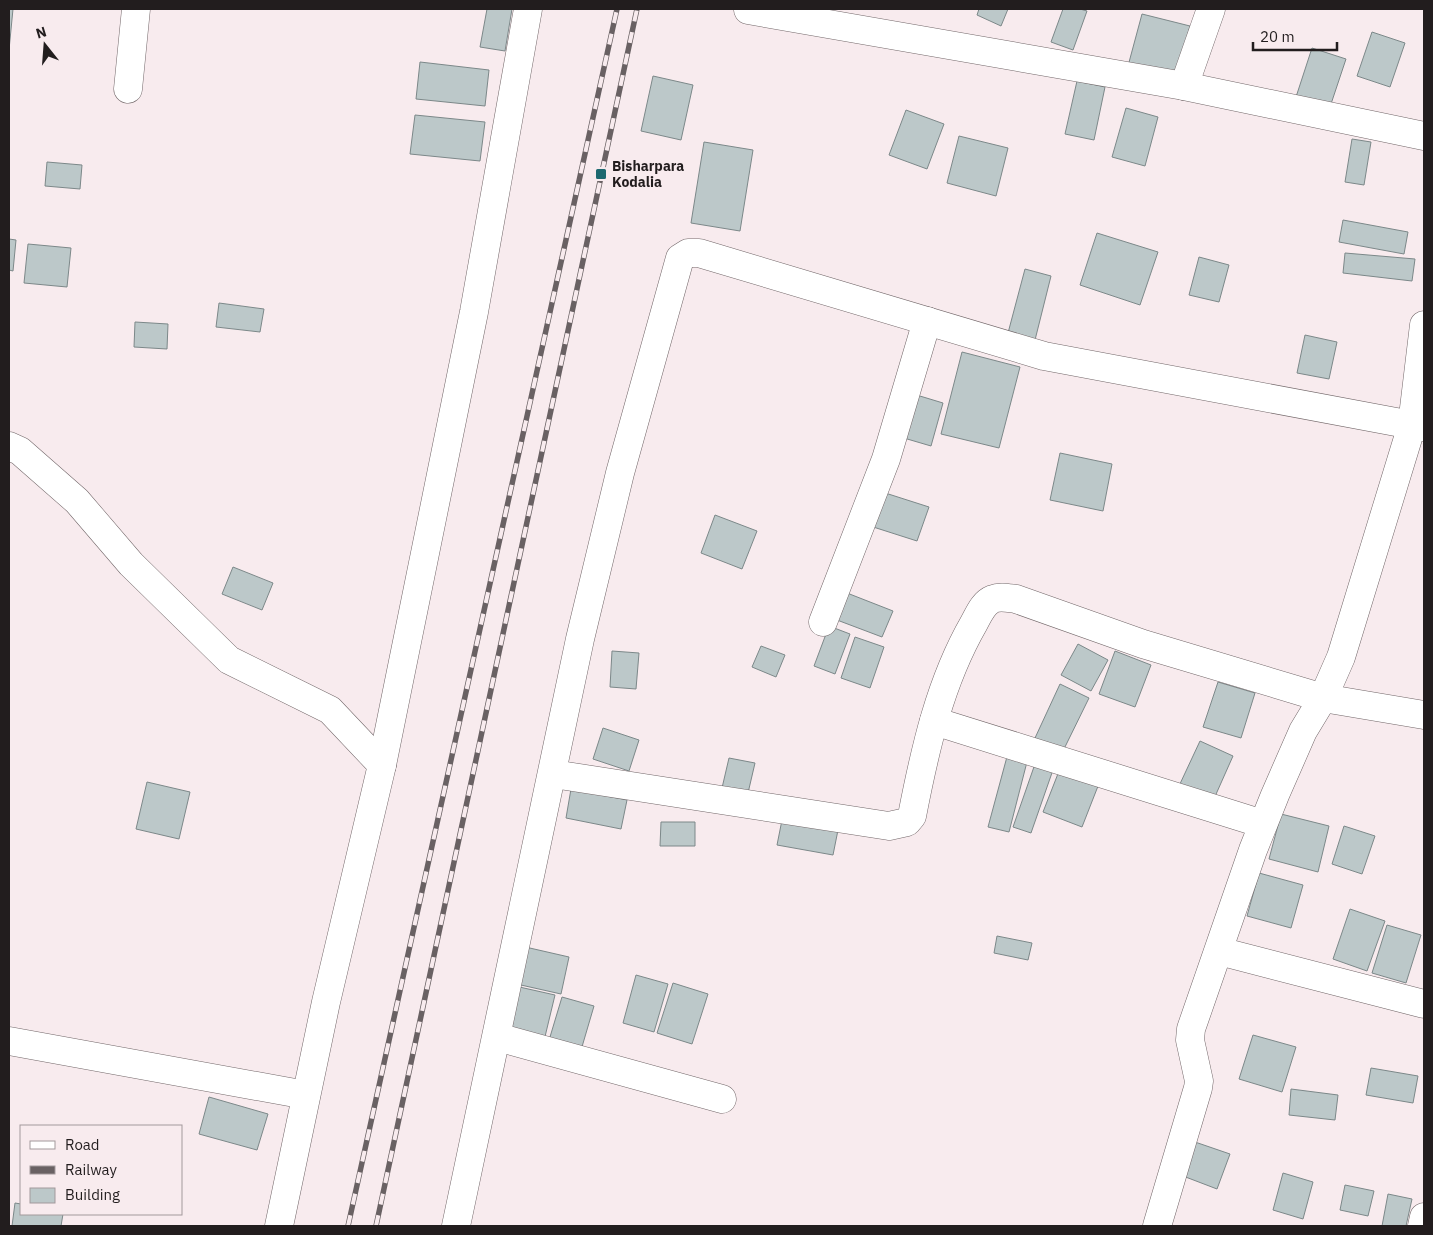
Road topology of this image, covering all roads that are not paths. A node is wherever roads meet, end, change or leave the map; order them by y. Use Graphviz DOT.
graph roads {
  1 [pos="136,9"];
  2 [pos="528,9"];
  3 [pos="1211,9"];
  4 [pos="748,10"];
  5 [pos="866,19"];
  6 [pos="1184,86"];
  7 [pos="128,89"];
  8 [pos="1424,136"];
  9 [pos="926,321"];
  10 [pos="1424,325"];
  11 [pos="1418,426"];
  12 [pos="9,446"];
  13 [pos="823,622"];
  14 [pos="1323,698"];
  15 [pos="1424,715"];
  16 [pos="934,721"];
  17 [pos="382,765"];
  18 [pos="552,774"];
  19 [pos="1263,824"];
  20 [pos="1219,951"];
  21 [pos="1424,1004"];
  22 [pos="497,1037"];
  23 [pos="9,1041"];
  24 [pos="306,1095"];
  25 [pos="722,1098"];
  26 [pos="1424,1217"];
  27 [pos="279,1226"];
  28 [pos="456,1226"];
  29 [pos="1157,1226"];
  30 [pos="1422,1226"];
  1 -- 7 [label="street"];
  2 -- 17 [label="street"];
  3 -- 6 [label="street"];
  4 -- 5 [label="street"];
  5 -- 6 [label="street"];
  6 -- 8 [label="street"];
  9 -- 11 [label="street"];
  9 -- 13 [label="street"];
  9 -- 18 [label="street"];
  10 -- 11 [label="street"];
  11 -- 14 [label="street"];
  12 -- 17 [label="street"];
  14 -- 15 [label="street"];
  14 -- 16 [label="street"];
  14 -- 19 [label="street"];
  16 -- 18 [label="street"];
  16 -- 19 [label="street"];
  17 -- 24 [label="street"];
  18 -- 22 [label="street"];
  19 -- 20 [label="street"];
  20 -- 21 [label="street"];
  20 -- 29 [label="street"];
  22 -- 25 [label="street"];
  22 -- 28 [label="street"];
  23 -- 24 [label="street"];
  24 -- 27 [label="street"];
  26 -- 30 [label="street"];
}
